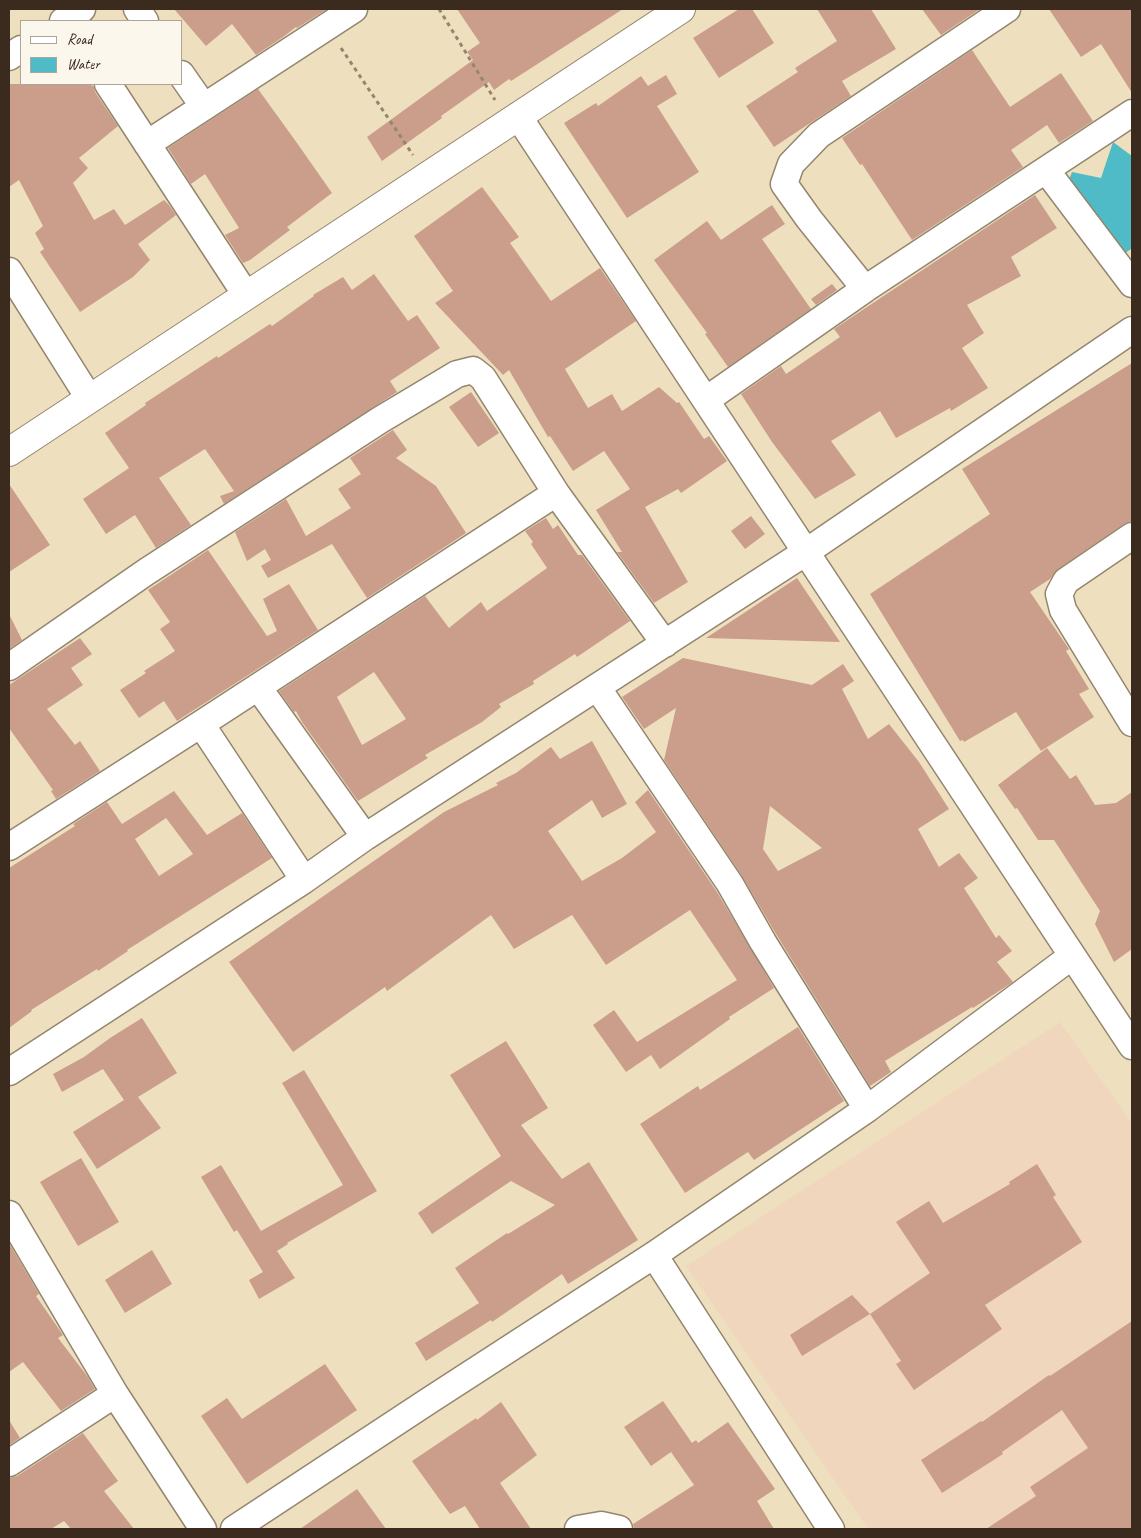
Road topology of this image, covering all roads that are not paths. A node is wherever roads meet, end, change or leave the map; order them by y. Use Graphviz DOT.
graph roads {
  1 [pos="136,9"];
  2 [pos="354,9"];
  3 [pos="681,9"];
  4 [pos="1007,9"];
  5 [pos="144,20"];
  6 [pos="20,50"];
  7 [pos="9,57"];
  8 [pos="182,75"];
  9 [pos="109,85"];
  10 [pos="204,107"];
  11 [pos="1132,113"];
  12 [pos="514,119"];
  13 [pos="147,144"];
  14 [pos="1046,170"];
  15 [pos="9,270"];
  16 [pos="1132,284"];
  17 [pos="865,289"];
  18 [pos="246,295"];
  19 [pos="1132,330"];
  20 [pos="89,398"];
  21 [pos="706,400"];
  22 [pos="9,452"];
  23 [pos="556,493"];
  24 [pos="1132,536"];
  25 [pos="806,552"];
  26 [pos="665,644"];
  27 [pos="9,667"];
  28 [pos="258,687"];
  29 [pos="597,687"];
  30 [pos="1132,723"];
  31 [pos="201,724"];
  32 [pos="365,837"];
  33 [pos="10,845"];
  34 [pos="304,880"];
  35 [pos="1072,956"];
  36 [pos="1132,1046"];
  37 [pos="9,1072"];
  38 [pos="867,1108"];
  39 [pos="9,1214"];
  40 [pos="654,1255"];
  41 [pos="115,1394"];
  42 [pos="9,1463"];
  43 [pos="202,1529"];
  44 [pos="234,1529"];
  45 [pos="578,1529"];
  46 [pos="618,1529"];
  47 [pos="831,1529"];
  1 -- 5 [label="street"];
  2 -- 10 [label="street"];
  3 -- 12 [label="street"];
  4 -- 17 [label="street"];
  6 -- 7 [label="street"];
  8 -- 10 [label="street"];
  9 -- 13 [label="street"];
  10 -- 13 [label="street"];
  11 -- 14 [label="street"];
  12 -- 18 [label="street"];
  12 -- 21 [label="street"];
  13 -- 18 [label="street"];
  14 -- 16 [label="street"];
  14 -- 17 [label="street"];
  15 -- 20 [label="street"];
  17 -- 21 [label="street"];
  18 -- 20 [label="street"];
  19 -- 25 [label="street"];
  20 -- 22 [label="street"];
  21 -- 25 [label="street"];
  23 -- 26 [label="street"];
  23 -- 27 [label="street"];
  23 -- 28 [label="street"];
  24 -- 30 [label="street"];
  25 -- 26 [label="street"];
  25 -- 35 [label="street"];
  26 -- 29 [label="street"];
  28 -- 31 [label="street"];
  28 -- 32 [label="street"];
  29 -- 32 [label="street"];
  29 -- 38 [label="street"];
  31 -- 33 [label="street"];
  31 -- 34 [label="street"];
  32 -- 34 [label="street"];
  34 -- 37 [label="street"];
  35 -- 36 [label="street"];
  35 -- 38 [label="street"];
  38 -- 40 [label="street"];
  39 -- 41 [label="street"];
  40 -- 44 [label="street"];
  40 -- 47 [label="street"];
  41 -- 42 [label="street"];
  41 -- 43 [label="street"];
  45 -- 46 [label="street"];
}
